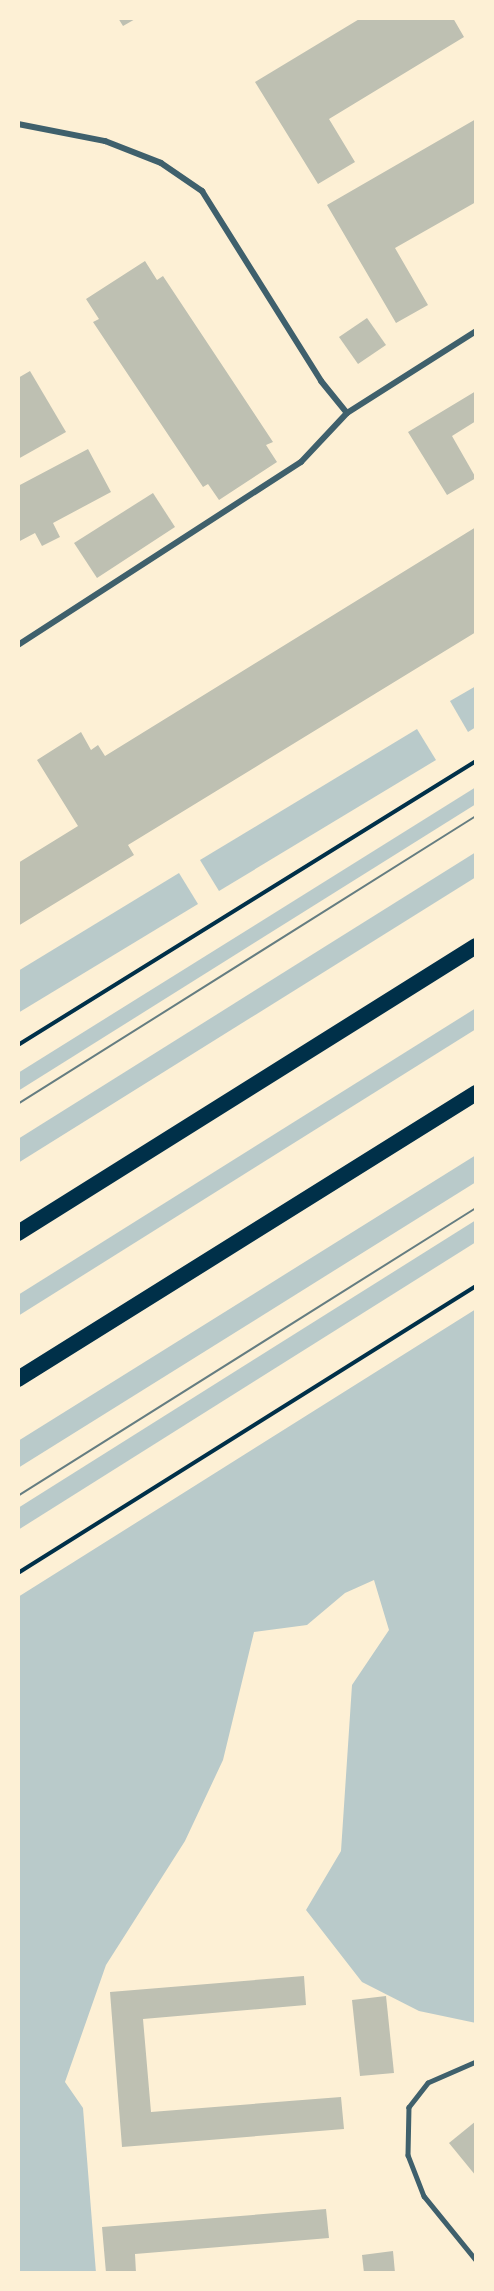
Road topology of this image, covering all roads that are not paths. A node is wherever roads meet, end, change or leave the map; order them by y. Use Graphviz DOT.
graph roads {
  1 [pos="18,124"];
  2 [pos="476,331"];
  3 [pos="347,413"];
  4 [pos="18,645"];
  5 [pos="476,946"];
  6 [pos="476,1093"];
  7 [pos="18,1233"];
  8 [pos="18,1379"];
  9 [pos="476,2062"];
  10 [pos="476,2260"];
  1 -- 3 [label="street"];
  2 -- 3 [label="street"];
  3 -- 4 [label="street"];
  5 -- 7 [label="highway"];
  6 -- 8 [label="highway"];
  9 -- 10 [label="lane"];
}
